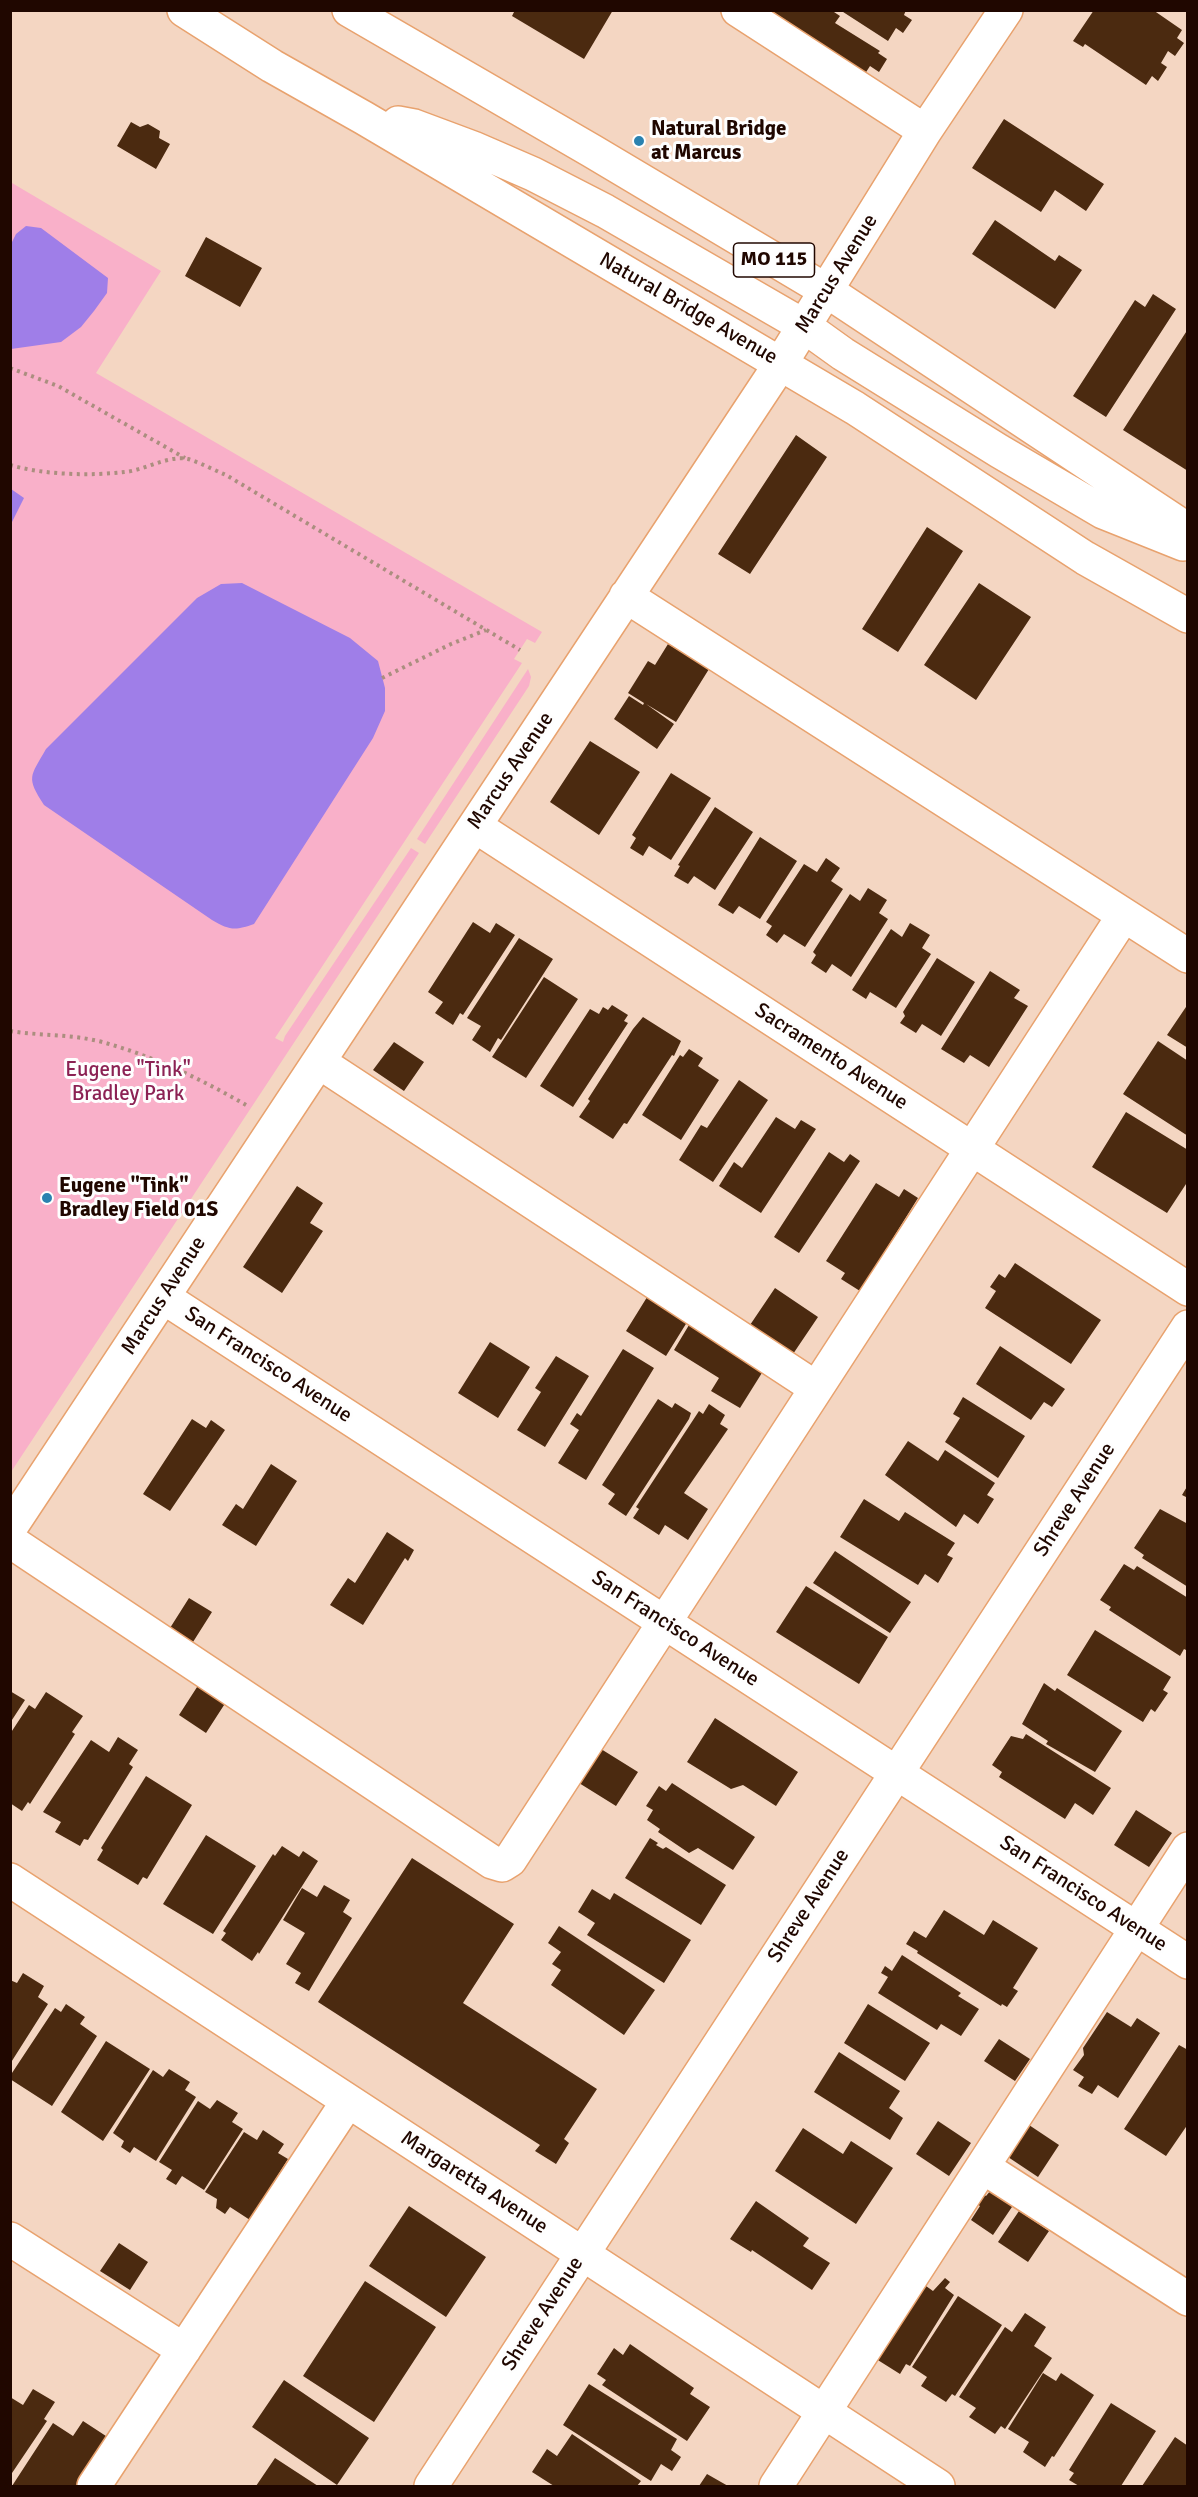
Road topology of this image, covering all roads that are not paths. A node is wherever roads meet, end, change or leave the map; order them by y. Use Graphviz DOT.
graph roads {
  1 [pos="184,10"];
  2 [pos="349,10"];
  3 [pos="738,10"];
  4 [pos="1006,10"];
  5 [pos="364,118"];
  6 [pos="925,131"];
  7 [pos="827,291"];
  8 [pos="804,326"];
  9 [pos="781,363"];
  10 [pos="1188,530"];
  11 [pos="1188,545"];
  12 [pos="626,596"];
  13 [pos="1188,616"];
  14 [pos="475,826"];
  15 [pos="1124,915"];
  16 [pos="1188,956"];
  17 [pos="319,1062"];
  18 [pos="971,1148"];
  19 [pos="1188,1289"];
  20 [pos="163,1297"];
  21 [pos="1188,1327"];
  22 [pos="816,1388"];
  23 [pos="10,1528"];
  24 [pos="10,1541"];
  25 [pos="664,1622"];
  26 [pos="896,1773"];
  27 [pos="1188,1849"];
  28 [pos="10,1880"];
  29 [pos="1136,1929"];
  30 [pos="1188,1962"];
  31 [pos="348,2101"];
  32 [pos="983,2167"];
  33 [pos="10,2239"];
  34 [pos="582,2254"];
  35 [pos="1188,2299"];
  36 [pos="184,2350"];
  37 [pos="825,2413"];
  38 [pos="94,2487"];
  39 [pos="431,2487"];
  40 [pos="776,2487"];
  41 [pos="938,2487"];
  1 -- 5 [label="street, Natural Bridge Avenue"];
  2 -- 7 [label="street, MO 115"];
  3 -- 6 [label="street"];
  4 -- 6 [label="street, Marcus Avenue"];
  5 -- 8 [label="street"];
  5 -- 9 [label="street, Natural Bridge Avenue"];
  6 -- 7 [label="street, Marcus Avenue"];
  7 -- 8 [label="street, Marcus Avenue"];
  7 -- 10 [label="street, MO 115"];
  8 -- 9 [label="street, Marcus Avenue"];
  8 -- 11 [label="street"];
  9 -- 12 [label="street, Marcus Avenue"];
  9 -- 13 [label="street, Natural Bridge Avenue"];
  12 -- 14 [label="street, Marcus Avenue"];
  12 -- 15 [label="street"];
  14 -- 17 [label="street, Marcus Avenue"];
  14 -- 18 [label="street, Sacramento Avenue"];
  15 -- 16 [label="street"];
  15 -- 18 [label="street"];
  17 -- 20 [label="street, Marcus Avenue"];
  17 -- 22 [label="street"];
  18 -- 19 [label="street, Sacramento Avenue"];
  18 -- 22 [label="street"];
  20 -- 23 [label="street, Marcus Avenue"];
  20 -- 25 [label="street, San Francisco Avenue"];
  21 -- 26 [label="street, Shreve Avenue"];
  22 -- 25 [label="street"];
  24 -- 25 [label="street"];
  25 -- 26 [label="street, San Francisco Avenue"];
  26 -- 29 [label="street, San Francisco Avenue"];
  26 -- 34 [label="street, Shreve Avenue"];
  27 -- 29 [label="street"];
  28 -- 31 [label="street, Margaretta Avenue"];
  29 -- 30 [label="street, San Francisco Avenue"];
  29 -- 32 [label="street"];
  31 -- 34 [label="street, Margaretta Avenue"];
  31 -- 36 [label="street"];
  32 -- 35 [label="street"];
  32 -- 37 [label="street"];
  33 -- 36 [label="street"];
  34 -- 37 [label="street, Margaretta Avenue"];
  34 -- 39 [label="street, Shreve Avenue"];
  36 -- 38 [label="street"];
  37 -- 40 [label="street"];
  37 -- 41 [label="street, Margaretta Avenue"];
}
